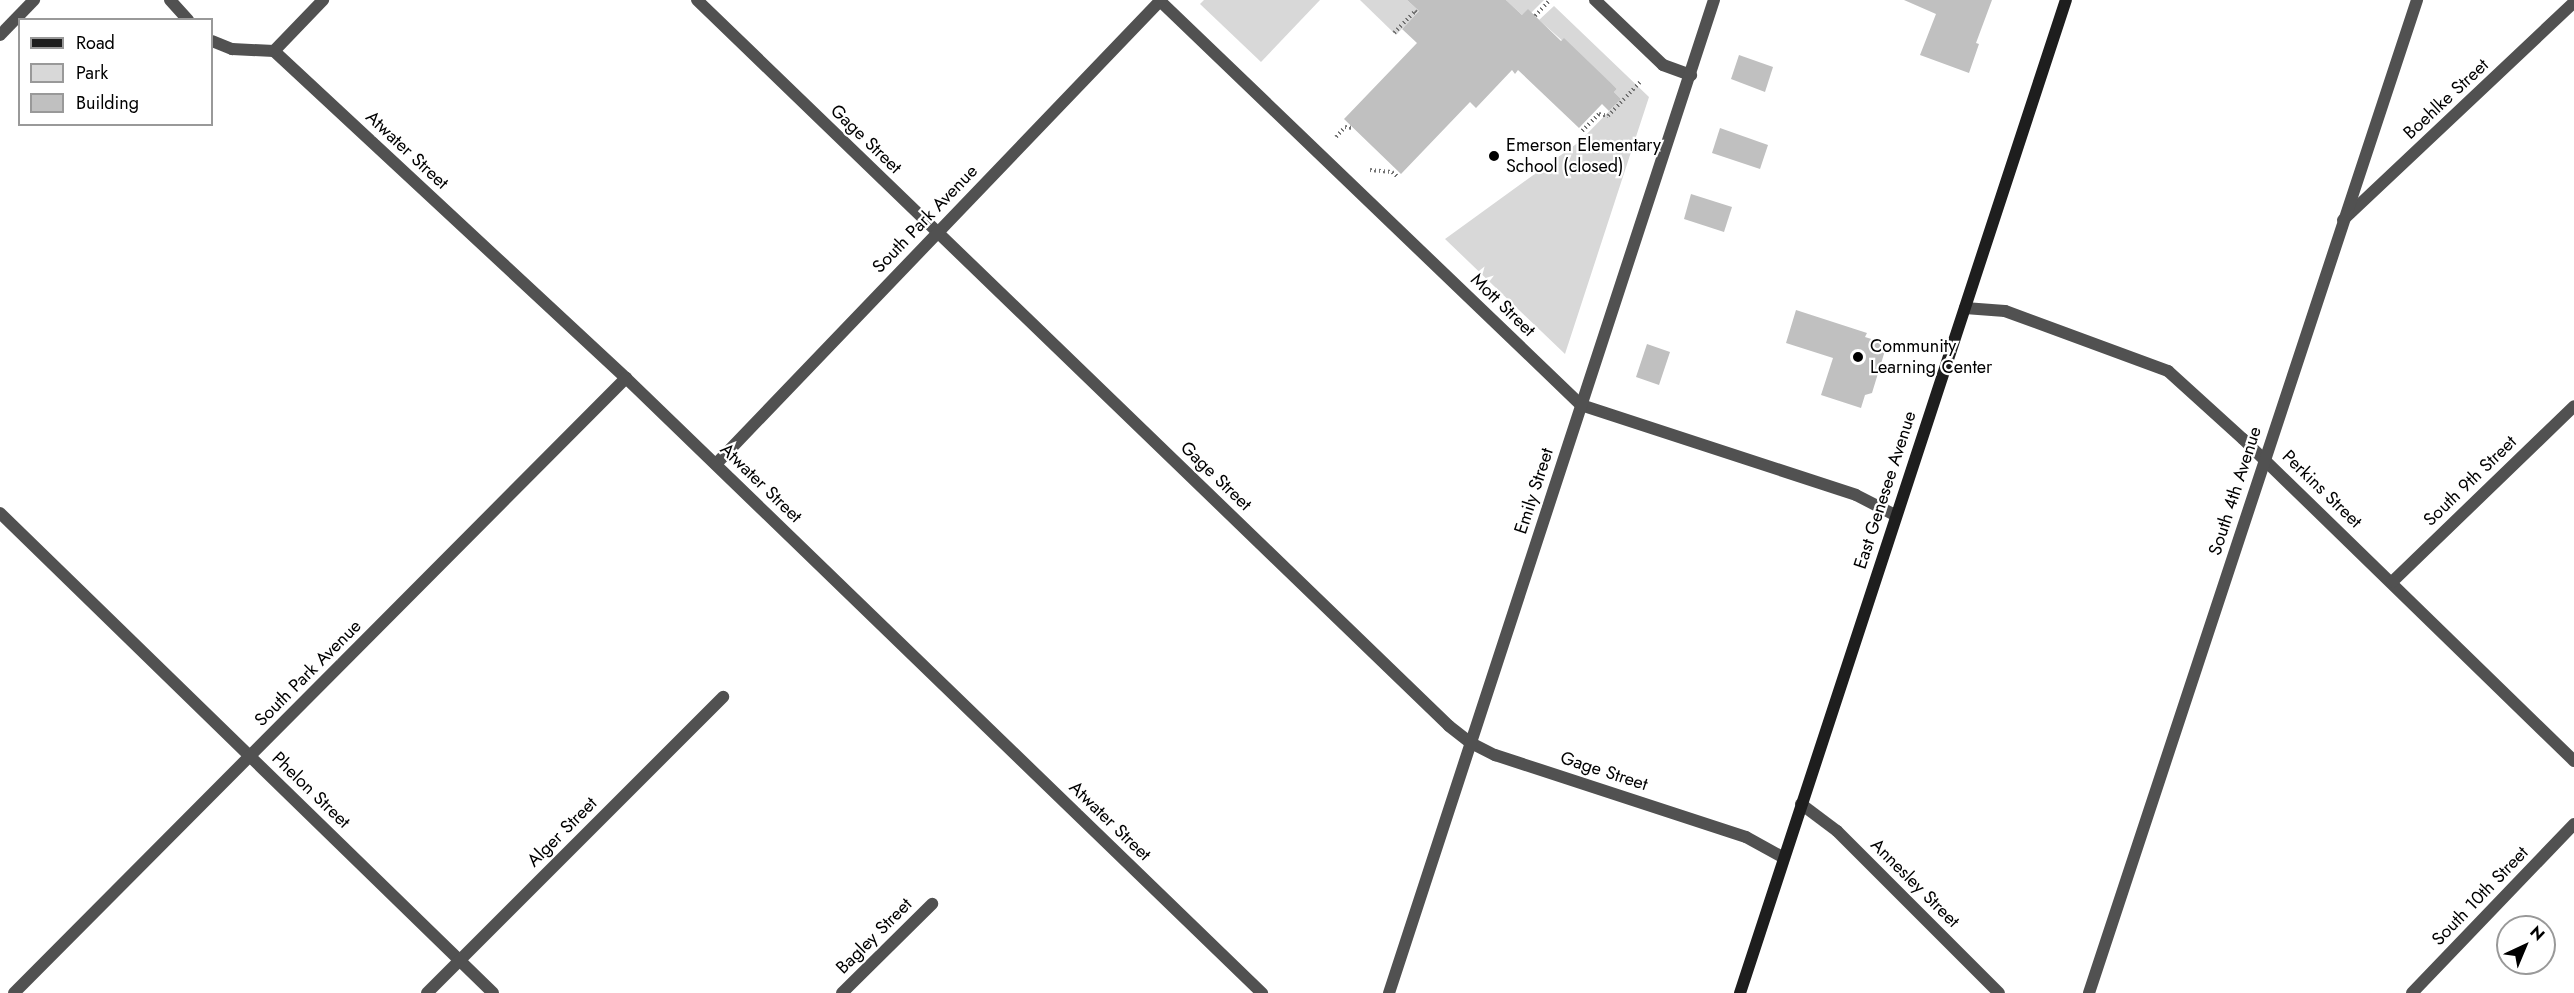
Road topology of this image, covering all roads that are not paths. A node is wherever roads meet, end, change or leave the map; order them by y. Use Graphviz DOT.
graph roads {
  1 [pos="34,0"];
  2 [pos="170,0"];
  3 [pos="323,0"];
  4 [pos="698,0"];
  5 [pos="1160,0"];
  6 [pos="1595,0"];
  7 [pos="1714,0"];
  8 [pos="2066,0"];
  9 [pos="2417,0"];
  10 [pos="2574,2"];
  11 [pos="186,18"];
  12 [pos="0,35"];
  13 [pos="213,41"];
  14 [pos="274,51"];
  15 [pos="1690,75"];
  16 [pos="2342,221"];
  17 [pos="937,233"];
  18 [pos="1965,308"];
  19 [pos="626,378"];
  20 [pos="1581,405"];
  21 [pos="2574,406"];
  22 [pos="2264,459"];
  23 [pos="716,464"];
  24 [pos="0,513"];
  25 [pos="1896,515"];
  26 [pos="2392,582"];
  27 [pos="723,697"];
  28 [pos="1472,743"];
  29 [pos="251,756"];
  30 [pos="2574,761"];
  31 [pos="1801,804"];
  32 [pos="2574,824"];
  33 [pos="1785,858"];
  34 [pos="932,904"];
  35 [pos="460,960"];
  36 [pos="14,993"];
  37 [pos="427,993"];
  38 [pos="493,993"];
  39 [pos="842,993"];
  40 [pos="1262,993"];
  41 [pos="1389,993"];
  42 [pos="1740,993"];
  43 [pos="1999,993"];
  44 [pos="2089,993"];
  45 [pos="2412,993"];
  1 -- 12 [label="street"];
  2 -- 11 [label="street"];
  3 -- 14 [label="street"];
  4 -- 17 [label="street, Gage Street"];
  5 -- 17 [label="street, South Park Avenue"];
  5 -- 20 [label="street, Mott Street"];
  6 -- 15 [label="street"];
  7 -- 15 [label="street, Emily Street"];
  8 -- 18 [label="main road, East Genesee Avenue"];
  9 -- 16 [label="street, South 4th Avenue"];
  10 -- 16 [label="street, Boehlke Street"];
  13 -- 14 [label="street"];
  14 -- 19 [label="street, Atwater Street"];
  15 -- 20 [label="street, Emily Street"];
  16 -- 22 [label="street, South 4th Avenue"];
  17 -- 23 [label="street, South Park Avenue"];
  17 -- 28 [label="street, Gage Street"];
  18 -- 22 [label="street, Perkins Street"];
  18 -- 25 [label="main road, East Genesee Avenue"];
  19 -- 23 [label="street, Atwater Street"];
  19 -- 29 [label="street, South Park Avenue"];
  20 -- 25 [label="street, Mott Street"];
  20 -- 28 [label="street, Emily Street"];
  21 -- 26 [label="street, South 9th Street"];
  22 -- 26 [label="street, Perkins Street"];
  22 -- 44 [label="street, South 4th Avenue"];
  23 -- 40 [label="street, Atwater Street"];
  24 -- 29 [label="street, Phelon Street"];
  25 -- 31 [label="main road, East Genesee Avenue"];
  26 -- 30 [label="street, Perkins Street"];
  27 -- 35 [label="street, Alger Street"];
  28 -- 33 [label="street, Gage Street"];
  28 -- 41 [label="street, Emily Street"];
  29 -- 35 [label="street, Phelon Street"];
  29 -- 36 [label="street, South Park Avenue"];
  31 -- 33 [label="main road, East Genesee Avenue"];
  31 -- 43 [label="street, Annesley Street"];
  32 -- 45 [label="street, South 10th Street"];
  33 -- 42 [label="main road, East Genesee Avenue"];
  34 -- 39 [label="street, Bagley Street"];
  35 -- 37 [label="street, Alger Street"];
  35 -- 38 [label="street, Phelon Street"];
}
